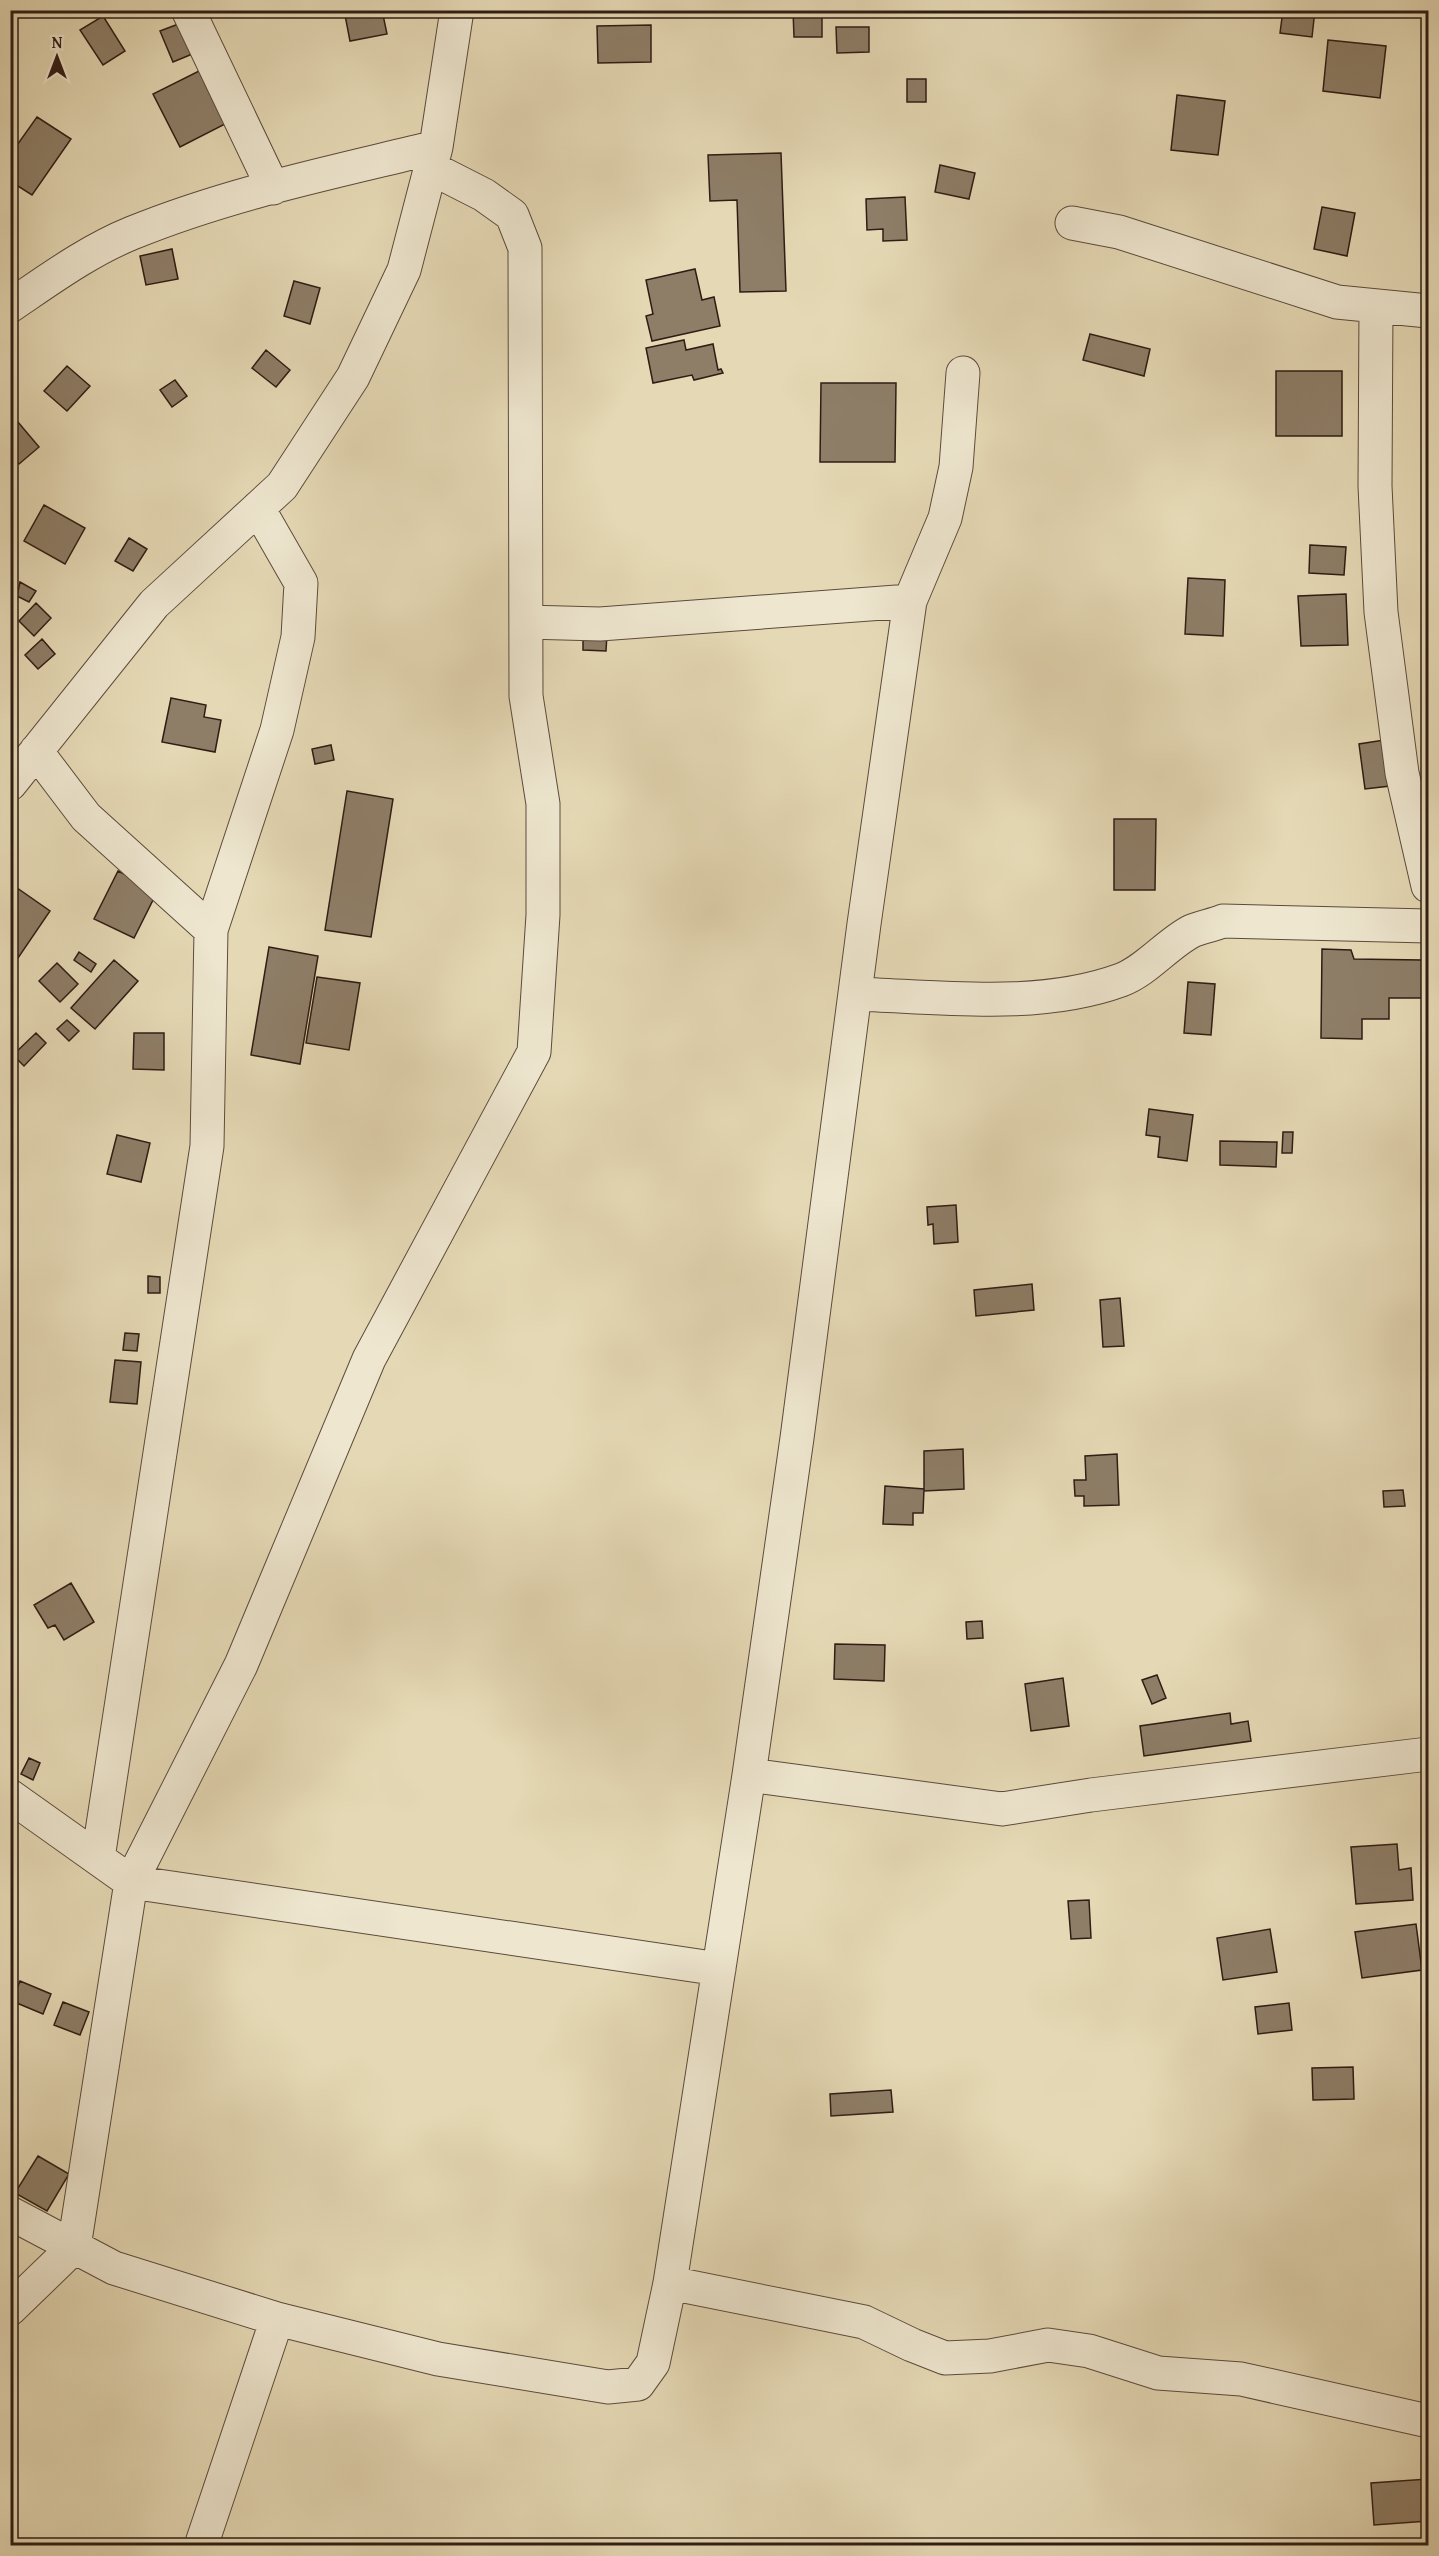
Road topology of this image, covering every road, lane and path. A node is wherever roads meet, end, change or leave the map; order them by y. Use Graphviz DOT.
graph roads {
  1 [pos="188,10"];
  2 [pos="457,10"];
  3 [pos="434,157"];
  4 [pos="273,188"];
  5 [pos="1072,224"];
  6 [pos="10,306"];
  7 [pos="1376,307"];
  8 [pos="1428,311"];
  9 [pos="963,373"];
  10 [pos="258,508"];
  11 [pos="910,601"];
  12 [pos="526,622"];
  13 [pos="36,751"];
  14 [pos="10,784"];
  15 [pos="1418,799"];
  16 [pos="1428,886"];
  17 [pos="1428,926"];
  18 [pos="210,930"];
  19 [pos="855,994"];
  20 [pos="1428,1754"];
  21 [pos="749,1775"];
  22 [pos="10,1796"];
  23 [pos="98,1858"];
  24 [pos="131,1882"];
  25 [pos="719,1969"];
  26 [pos="10,2213"];
  27 [pos="74,2247"];
  28 [pos="670,2283"];
  29 [pos="10,2309"];
  30 [pos="277,2319"];
  31 [pos="1428,2421"];
  32 [pos="201,2546"];
  1 -- 4 [label="street"];
  2 -- 3 [label="street"];
  3 -- 4 [label="street"];
  3 -- 10 [label="street"];
  3 -- 12 [label="street"];
  4 -- 6 [label="street"];
  5 -- 7 [label="street"];
  7 -- 8 [label="street"];
  7 -- 15 [label="street"];
  9 -- 11 [label="street"];
  10 -- 13 [label="street"];
  10 -- 18 [label="street"];
  11 -- 12 [label="street"];
  11 -- 19 [label="street"];
  12 -- 24 [label="street"];
  13 -- 14 [label="street"];
  13 -- 18 [label="street"];
  15 -- 16 [label="street"];
  17 -- 19 [label="street"];
  18 -- 23 [label="street"];
  19 -- 21 [label="street"];
  20 -- 21 [label="street"];
  21 -- 25 [label="street"];
  22 -- 23 [label="street"];
  23 -- 24 [label="street"];
  24 -- 25 [label="street"];
  24 -- 27 [label="street"];
  25 -- 28 [label="street"];
  26 -- 27 [label="street"];
  27 -- 29 [label="street"];
  27 -- 30 [label="street"];
  28 -- 30 [label="street"];
  28 -- 31 [label="street"];
  30 -- 32 [label="street"];
}
